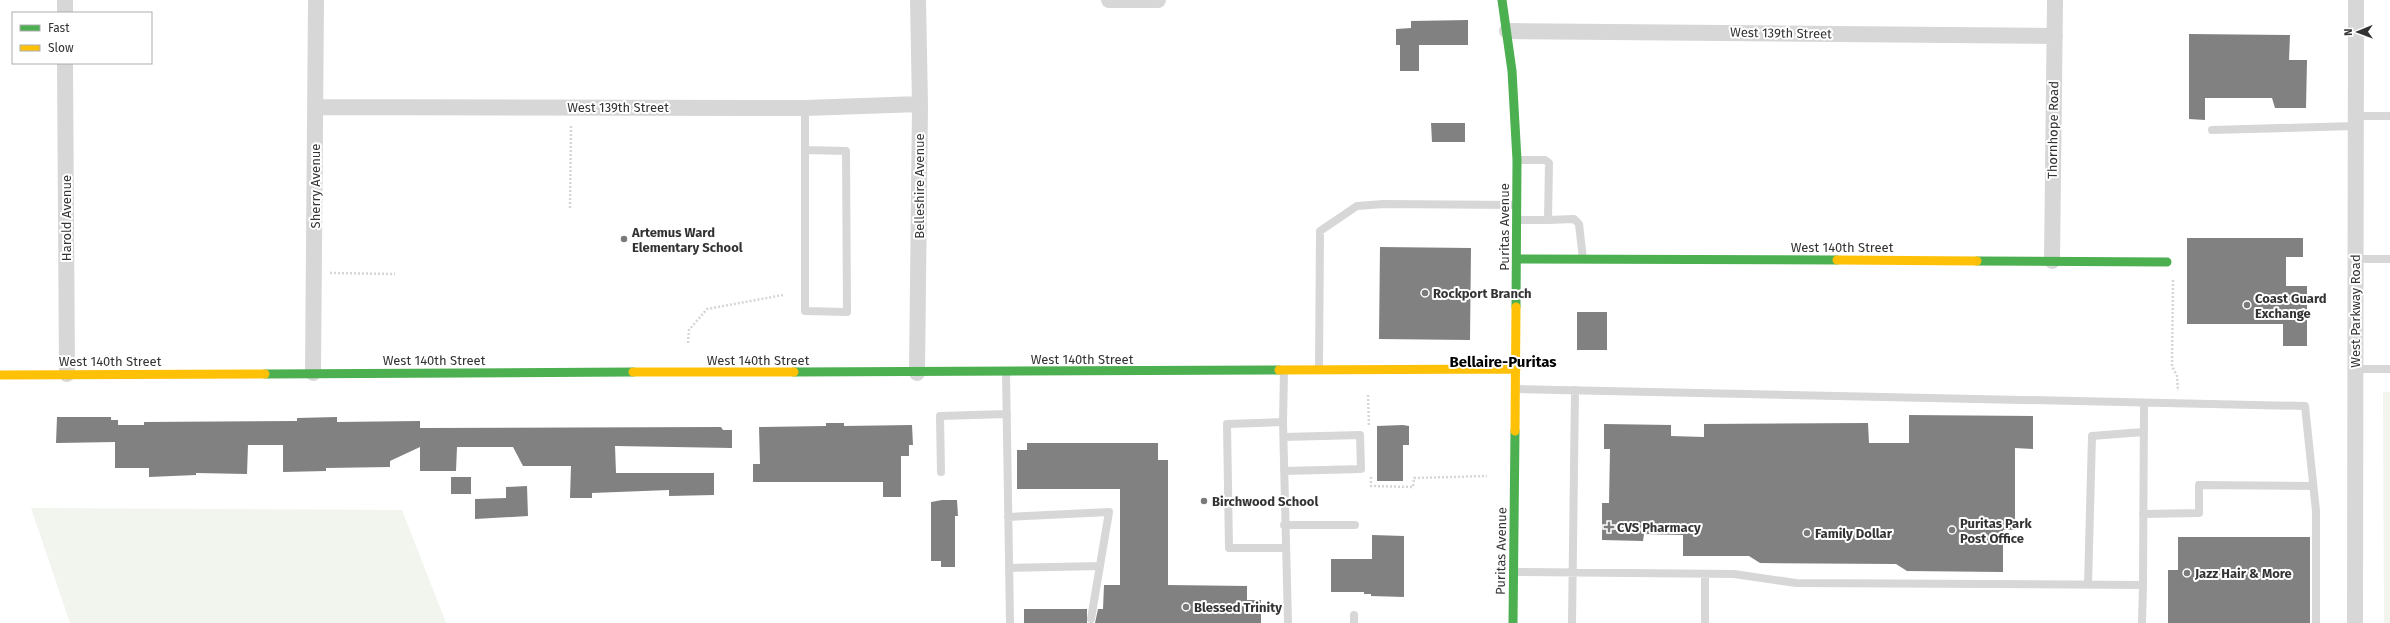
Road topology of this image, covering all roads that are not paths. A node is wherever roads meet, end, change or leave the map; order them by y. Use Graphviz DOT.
graph roads {
  1 [pos="65,0"];
  2 [pos="316,0"];
  3 [pos="918,0"];
  4 [pos="1109,0"];
  5 [pos="1158,0"];
  6 [pos="1502,0"];
  7 [pos="2055,0"];
  8 [pos="2356,0"];
  9 [pos="65,12"];
  10 [pos="1507,31"];
  11 [pos="2055,36"];
  12 [pos="66,64"];
  13 [pos="920,104"];
  14 [pos="315,107"];
  15 [pos="805,108"];
  16 [pos="2390,116"];
  17 [pos="2355,121"];
  18 [pos="2212,130"];
  19 [pos="805,150"];
  20 [pos="1517,160"];
  21 [pos="1517,206"];
  22 [pos="1518,220"];
  23 [pos="1548,220"];
  24 [pos="1518,258"];
  25 [pos="1583,259"];
  26 [pos="2390,259"];
  27 [pos="2052,260"];
  28 [pos="2355,260"];
  29 [pos="2167,262"];
  30 [pos="1516,369"];
  31 [pos="2355,369"];
  32 [pos="2390,369"];
  33 [pos="1319,370"];
  34 [pos="1284,371"];
  35 [pos="1006,372"];
  36 [pos="313,373"];
  37 [pos="918,373"];
  38 [pos="67,374"];
  39 [pos="0,375"];
  40 [pos="1516,389"];
  41 [pos="1575,390"];
  42 [pos="2144,403"];
  43 [pos="1007,414"];
  44 [pos="1283,422"];
  45 [pos="2144,432"];
  46 [pos="1284,437"];
  47 [pos="1284,471"];
  48 [pos="941,472"];
  49 [pos="2313,486"];
  50 [pos="2143,514"];
  51 [pos="1008,517"];
  52 [pos="1284,525"];
  53 [pos="1355,525"];
  54 [pos="1285,548"];
  55 [pos="1100,566"];
  56 [pos="1009,568"];
  57 [pos="1514,572"];
  58 [pos="1573,573"];
  59 [pos="1705,574"];
  60 [pos="2088,585"];
  61 [pos="2143,585"];
  62 [pos="1091,619"];
  63 [pos="1010,623"];
  64 [pos="1288,623"];
  65 [pos="1513,623"];
  66 [pos="1572,623"];
  67 [pos="1705,623"];
  68 [pos="2142,623"];
  69 [pos="2316,623"];
  70 [pos="2354,623"];
  1 -- 9 [label="street"];
  2 -- 14 [label="street, Sherry Avenue"];
  3 -- 13 [label="street, Belleshire Avenue"];
  4 -- 5 [label="street"];
  6 -- 10 [label="street, Puritas Avenue"];
  7 -- 11 [label="street, Thornhope Road"];
  8 -- 17 [label="street, West Parkway Road"];
  10 -- 11 [label="street, West 139th Street"];
  10 -- 20 [label="street, Puritas Avenue"];
  11 -- 27 [label="street, Thornhope Road"];
  12 -- 38 [label="street, Harold Avenue"];
  13 -- 15 [label="street, West 139th Street"];
  13 -- 37 [label="street, Belleshire Avenue"];
  14 -- 15 [label="street, West 139th Street"];
  14 -- 36 [label="street, Sherry Avenue"];
  15 -- 19 [label="lane"];
  16 -- 17 [label="lane"];
  17 -- 18 [label="lane"];
  17 -- 28 [label="street, West Parkway Road"];
  19 -- 19 [label="lane"];
  20 -- 21 [label="street, Puritas Avenue"];
  20 -- 23 [label="lane"];
  21 -- 22 [label="street, Puritas Avenue"];
  21 -- 33 [label="lane"];
  22 -- 23 [label="lane"];
  22 -- 24 [label="street, Puritas Avenue"];
  23 -- 25 [label="lane"];
  24 -- 25 [label="street, West 140th Street"];
  24 -- 30 [label="street, Puritas Avenue"];
  25 -- 27 [label="street, West 140th Street"];
  26 -- 28 [label="lane"];
  27 -- 29 [label="street, West 140th Street"];
  28 -- 31 [label="street, West Parkway Road"];
  30 -- 33 [label="street, West 140th Street"];
  30 -- 40 [label="street, Puritas Avenue"];
  31 -- 32 [label="lane"];
  31 -- 70 [label="street, West Parkway Road"];
  33 -- 34 [label="street, West 140th Street"];
  34 -- 35 [label="street, West 140th Street"];
  34 -- 44 [label="lane"];
  35 -- 37 [label="street, West 140th Street"];
  35 -- 43 [label="lane"];
  36 -- 37 [label="street, West 140th Street"];
  36 -- 38 [label="street, West 140th Street"];
  38 -- 39 [label="street, West 140th Street"];
  40 -- 41 [label="lane"];
  40 -- 57 [label="street, Puritas Avenue"];
  41 -- 42 [label="lane"];
  41 -- 58 [label="lane"];
  42 -- 45 [label="lane"];
  42 -- 49 [label="lane"];
  43 -- 48 [label="lane"];
  43 -- 51 [label="lane"];
  44 -- 46 [label="lane"];
  44 -- 54 [label="lane"];
  45 -- 50 [label="lane"];
  45 -- 60 [label="lane"];
  46 -- 47 [label="lane"];
  46 -- 47 [label="lane"];
  47 -- 52 [label="lane"];
  49 -- 50 [label="lane"];
  49 -- 69 [label="lane"];
  50 -- 61 [label="lane"];
  51 -- 55 [label="lane"];
  51 -- 56 [label="lane"];
  52 -- 53 [label="lane"];
  52 -- 54 [label="lane"];
  54 -- 64 [label="lane"];
  55 -- 56 [label="lane"];
  55 -- 62 [label="lane"];
  56 -- 63 [label="lane"];
  57 -- 58 [label="lane"];
  57 -- 65 [label="street, Puritas Avenue"];
  58 -- 59 [label="lane"];
  58 -- 66 [label="lane"];
  59 -- 60 [label="lane"];
  59 -- 67 [label="lane"];
  60 -- 61 [label="lane"];
  61 -- 68 [label="lane"];
}
